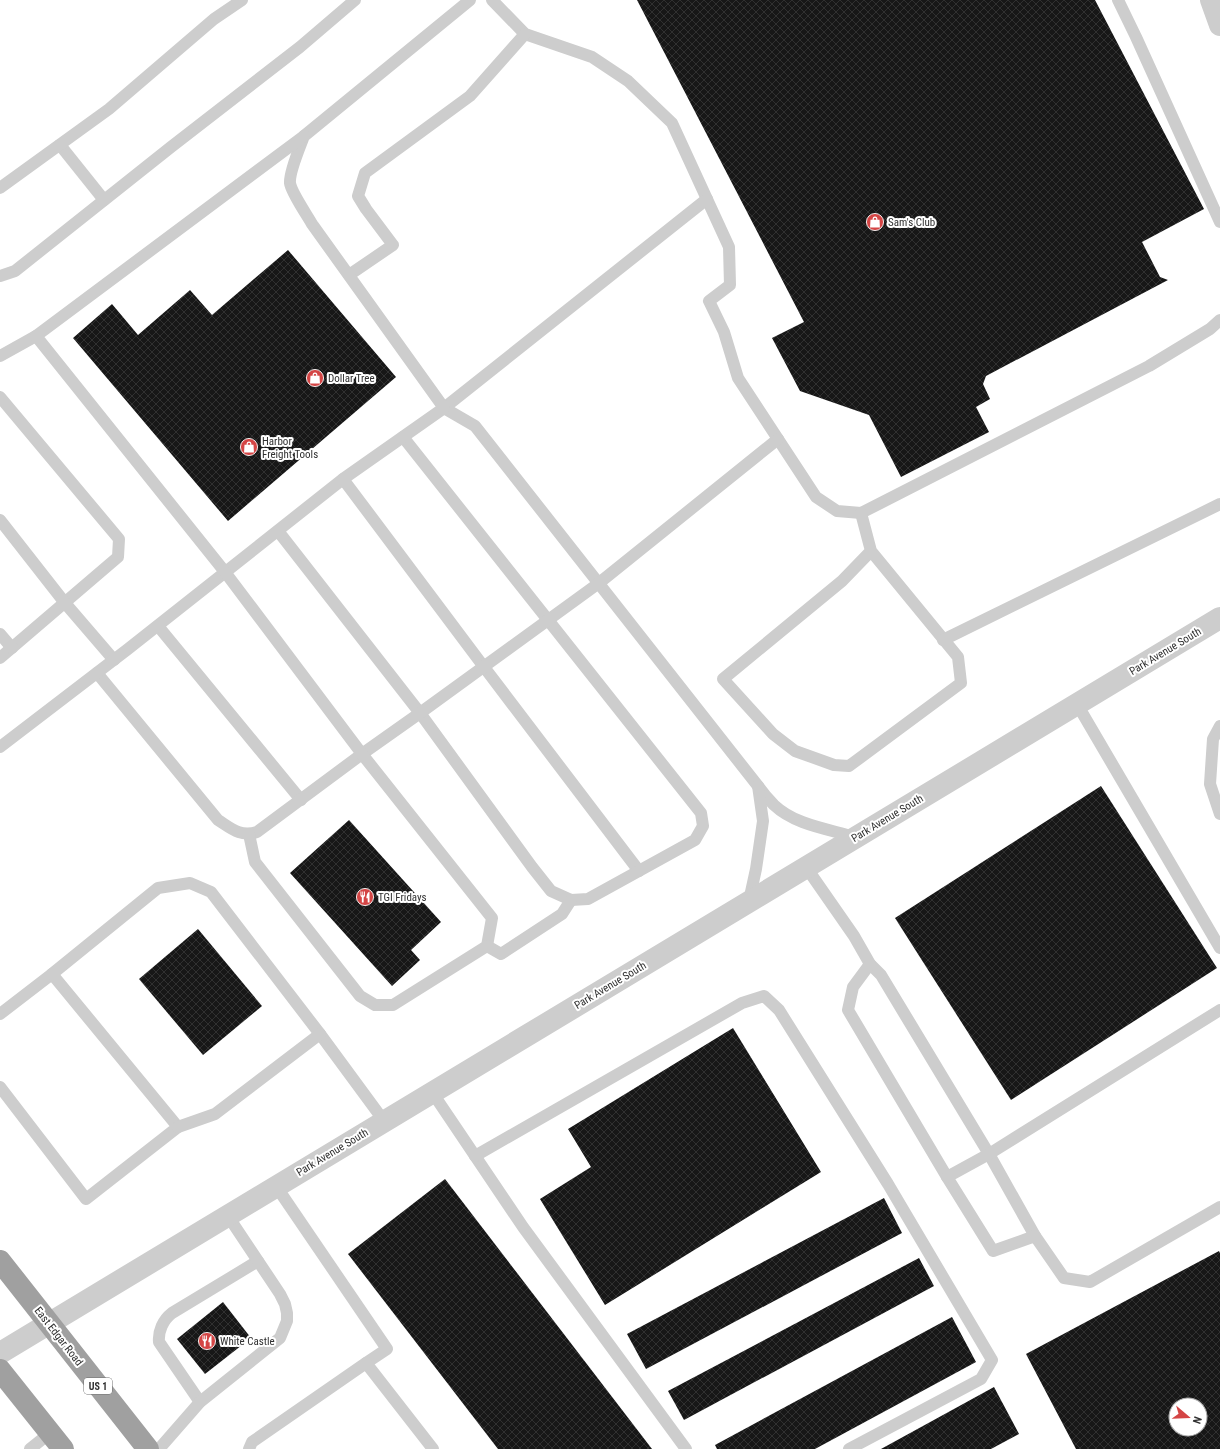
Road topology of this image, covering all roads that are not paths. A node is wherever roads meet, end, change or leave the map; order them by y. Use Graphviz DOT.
graph roads {
  1 [pos="242,0"];
  2 [pos="355,0"];
  3 [pos="470,0"];
  4 [pos="492,0"];
  5 [pos="1118,0"];
  6 [pos="1211,0"];
  7 [pos="1220,25"];
  8 [pos="525,34"];
  9 [pos="304,136"];
  10 [pos="60,145"];
  11 [pos="0,188"];
  12 [pos="707,199"];
  13 [pos="104,200"];
  14 [pos="1220,222"];
  15 [pos="349,275"];
  16 [pos="0,276"];
  17 [pos="1220,320"];
  18 [pos="36,336"];
  19 [pos="0,356"];
  20 [pos="0,397"];
  21 [pos="444,408"];
  22 [pos="404,437"];
  23 [pos="778,439"];
  24 [pos="343,479"];
  25 [pos="1220,504"];
  26 [pos="861,513"];
  27 [pos="0,520"];
  28 [pos="278,531"];
  29 [pos="871,551"];
  30 [pos="225,572"];
  31 [pos="599,583"];
  32 [pos="65,603"];
  33 [pos="1220,618"];
  34 [pos="549,620"];
  35 [pos="158,626"];
  36 [pos="0,634"];
  37 [pos="943,640"];
  38 [pos="12,648"];
  39 [pos="0,658"];
  40 [pos="114,660"];
  41 [pos="484,667"];
  42 [pos="98,673"];
  43 [pos="1077,704"];
  44 [pos="420,713"];
  45 [pos="1220,726"];
  46 [pos="0,747"];
  47 [pos="362,754"];
  48 [pos="758,786"];
  49 [pos="301,800"];
  50 [pos="1220,814"];
  51 [pos="249,834"];
  52 [pos="855,837"];
  53 [pos="806,866"];
  54 [pos="639,871"];
  55 [pos="571,900"];
  56 [pos="749,901"];
  57 [pos="487,946"];
  58 [pos="1220,948"];
  59 [pos="870,964"];
  60 [pos="52,974"];
  61 [pos="1220,1010"];
  62 [pos="0,1014"];
  63 [pos="320,1034"];
  64 [pos="0,1088"];
  65 [pos="432,1092"];
  66 [pos="384,1121"];
  67 [pos="178,1127"];
  68 [pos="989,1154"];
  69 [pos="475,1156"];
  70 [pos="947,1177"];
  71 [pos="276,1186"];
  72 [pos="1220,1207"];
  73 [pos="228,1216"];
  74 [pos="1035,1236"];
  75 [pos="0,1261"];
  76 [pos="258,1261"];
  77 [pos="49,1324"];
  78 [pos="0,1353"];
  79 [pos="366,1363"];
  80 [pos="0,1370"];
  81 [pos="200,1402"];
  82 [pos="57,1441"];
  83 [pos="30,1449"];
  84 [pos="148,1449"];
  85 [pos="159,1449"];
  86 [pos="249,1449"];
  87 [pos="433,1449"];
  88 [pos="686,1449"];
  89 [pos="849,1449"];
  1 -- 10 [label="lane"];
  2 -- 13 [label="lane"];
  3 -- 9 [label="lane"];
  4 -- 8 [label="lane"];
  5 -- 14 [label="lane"];
  6 -- 7 [label="street"];
  8 -- 12 [label="lane"];
  8 -- 15 [label="lane"];
  9 -- 15 [label="lane"];
  9 -- 18 [label="lane"];
  10 -- 11 [label="lane"];
  10 -- 13 [label="lane"];
  12 -- 21 [label="lane"];
  12 -- 23 [label="lane"];
  13 -- 16 [label="lane"];
  15 -- 21 [label="lane"];
  17 -- 26 [label="lane"];
  18 -- 19 [label="lane"];
  18 -- 30 [label="lane"];
  20 -- 32 [label="lane"];
  21 -- 22 [label="lane"];
  21 -- 31 [label="lane"];
  22 -- 24 [label="lane"];
  22 -- 34 [label="lane"];
  23 -- 26 [label="lane"];
  23 -- 31 [label="lane"];
  24 -- 28 [label="lane"];
  24 -- 41 [label="lane"];
  25 -- 37 [label="lane"];
  26 -- 29 [label="lane"];
  27 -- 32 [label="lane"];
  28 -- 30 [label="lane"];
  28 -- 44 [label="lane"];
  29 -- 37 [label="lane"];
  29 -- 37 [label="lane"];
  30 -- 35 [label="lane"];
  30 -- 47 [label="lane"];
  31 -- 34 [label="lane"];
  31 -- 48 [label="lane"];
  32 -- 38 [label="lane"];
  32 -- 40 [label="lane"];
  33 -- 43 [label="street, Park Avenue South"];
  34 -- 41 [label="lane"];
  34 -- 54 [label="lane"];
  35 -- 40 [label="lane"];
  35 -- 49 [label="lane"];
  36 -- 38 [label="lane"];
  38 -- 39 [label="lane"];
  40 -- 42 [label="lane"];
  41 -- 44 [label="lane"];
  41 -- 54 [label="lane"];
  42 -- 46 [label="lane"];
  42 -- 51 [label="lane"];
  43 -- 52 [label="street, Park Avenue South"];
  43 -- 58 [label="lane"];
  44 -- 47 [label="lane"];
  44 -- 55 [label="lane"];
  45 -- 50 [label="lane"];
  47 -- 49 [label="lane"];
  47 -- 57 [label="lane"];
  48 -- 52 [label="lane"];
  48 -- 56 [label="lane"];
  49 -- 51 [label="lane"];
  51 -- 57 [label="lane"];
  52 -- 53 [label="street, Park Avenue South"];
  53 -- 56 [label="street, Park Avenue South"];
  53 -- 59 [label="lane"];
  54 -- 55 [label="lane"];
  55 -- 57 [label="lane"];
  56 -- 65 [label="street, Park Avenue South"];
  59 -- 68 [label="lane"];
  59 -- 70 [label="lane"];
  60 -- 62 [label="lane"];
  60 -- 63 [label="lane"];
  60 -- 67 [label="lane"];
  61 -- 68 [label="lane"];
  63 -- 66 [label="lane"];
  63 -- 67 [label="lane"];
  64 -- 67 [label="lane"];
  65 -- 66 [label="street, Park Avenue South"];
  65 -- 69 [label="lane"];
  66 -- 71 [label="street, Park Avenue South"];
  68 -- 70 [label="lane"];
  68 -- 74 [label="lane"];
  69 -- 88 [label="lane"];
  69 -- 89 [label="lane"];
  70 -- 74 [label="lane"];
  71 -- 73 [label="street, Park Avenue South"];
  71 -- 79 [label="lane"];
  72 -- 74 [label="lane"];
  73 -- 76 [label="lane"];
  73 -- 77 [label="street, Park Avenue South"];
  75 -- 77 [label="highway, East Edgar Road / US 1"];
  76 -- 81 [label="lane"];
  76 -- 81 [label="lane"];
  77 -- 78 [label="street, Park Avenue South"];
  77 -- 84 [label="highway, East Edgar Road / US 1"];
  79 -- 86 [label="lane"];
  79 -- 87 [label="lane"];
  80 -- 82 [label="highway"];
  81 -- 85 [label="lane"];
  82 -- 83 [label="lane"];
}
